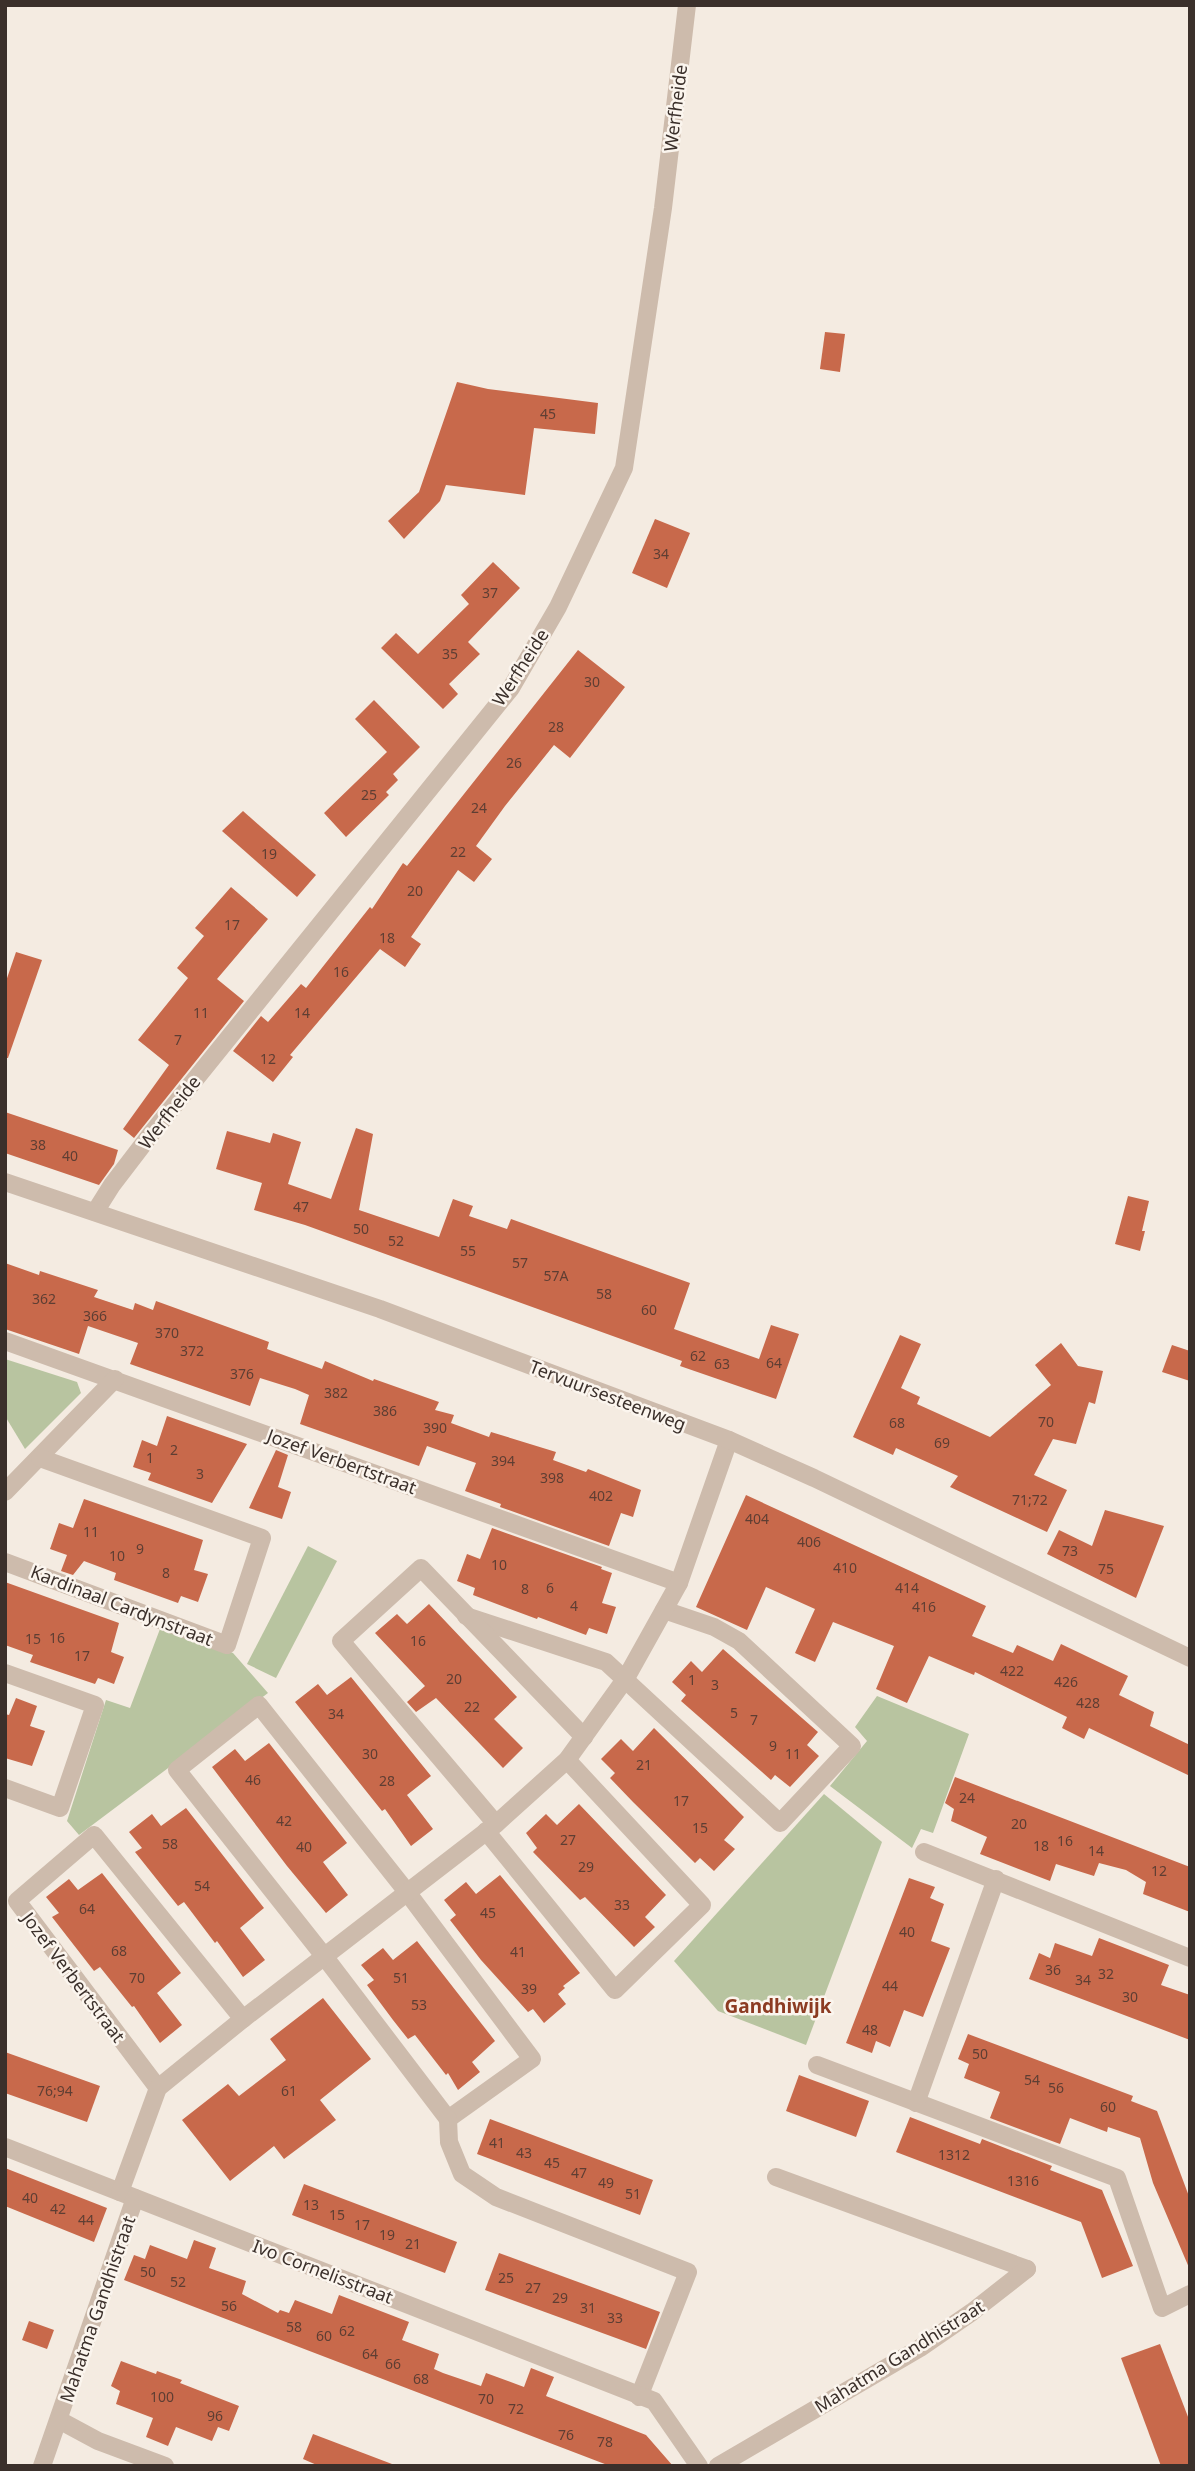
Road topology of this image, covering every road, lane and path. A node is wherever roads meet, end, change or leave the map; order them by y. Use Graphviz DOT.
graph roads {
  1 [pos="687,5"];
  2 [pos="5,1182"];
  3 [pos="95,1212"];
  4 [pos="5,1341"];
  5 [pos="115,1379"];
  6 [pos="729,1440"];
  7 [pos="40,1458"];
  8 [pos="5,1492"];
  9 [pos="5,1562"];
  10 [pos="678,1583"];
  11 [pos="664,1609"];
  12 [pos="466,1616"];
  13 [pos="1190,1658"];
  14 [pos="5,1673"];
  15 [pos="626,1678"];
  16 [pos="584,1737"];
  17 [pos="566,1760"];
  18 [pos="5,1788"];
  19 [pos="491,1828"];
  20 [pos="924,1852"];
  21 [pos="996,1879"];
  22 [pos="407,1892"];
  23 [pos="324,1956"];
  24 [pos="1190,1958"];
  25 [pos="243,2019"];
  26 [pos="817,2065"];
  27 [pos="159,2088"];
  28 [pos="916,2103"];
  29 [pos="448,2119"];
  30 [pos="5,2147"];
  31 [pos="776,2177"];
  32 [pos="128,2195"];
  33 [pos="1190,2294"];
  34 [pos="639,2397"];
  35 [pos="59,2420"];
  36 [pos="42,2466"];
  37 [pos="165,2466"];
  38 [pos="699,2466"];
  39 [pos="718,2466"];
  1 -- 3 [label="street, Werfheide"];
  2 -- 3 [label="street, Tervuursesteenweg"];
  3 -- 6 [label="street, Tervuursesteenweg"];
  4 -- 5 [label="street, Jozef Verbertstraat"];
  5 -- 7 [label="street"];
  5 -- 10 [label="street, Jozef Verbertstraat"];
  6 -- 10 [label="street"];
  6 -- 13 [label="street, Tervuursesteenweg"];
  7 -- 8 [label="street"];
  7 -- 9 [label="street, Kardinaal Cardynstraat"];
  10 -- 11 [label="street"];
  11 -- 15 [label="street"];
  11 -- 15 [label="street"];
  12 -- 15 [label="street"];
  12 -- 16 [label="street"];
  12 -- 19 [label="street"];
  14 -- 18 [label="street"];
  15 -- 16 [label="street"];
  16 -- 17 [label="street"];
  17 -- 19 [label="street"];
  17 -- 19 [label="street"];
  19 -- 22 [label="street"];
  20 -- 21 [label="street"];
  21 -- 24 [label="street"];
  21 -- 28 [label="street"];
  22 -- 23 [label="street"];
  22 -- 23 [label="street"];
  22 -- 29 [label="street"];
  23 -- 25 [label="street"];
  23 -- 29 [label="street"];
  25 -- 27 [label="street"];
  25 -- 27 [label="street, Jozef Verbertstraat"];
  26 -- 28 [label="street"];
  27 -- 32 [label="street"];
  28 -- 33 [label="street"];
  29 -- 34 [label="street"];
  30 -- 32 [label="street, Ivo Cornelisstraat"];
  31 -- 39 [label="street, Mahatma Gandhistraat"];
  32 -- 34 [label="street, Ivo Cornelisstraat"];
  32 -- 35 [label="street, Mahatma Gandhistraat"];
  34 -- 38 [label="street, Ivo Cornelisstraat"];
  35 -- 36 [label="street, Mahatma Gandhistraat"];
  35 -- 37 [label="street, Mahatma Gandhistraat"];
}
